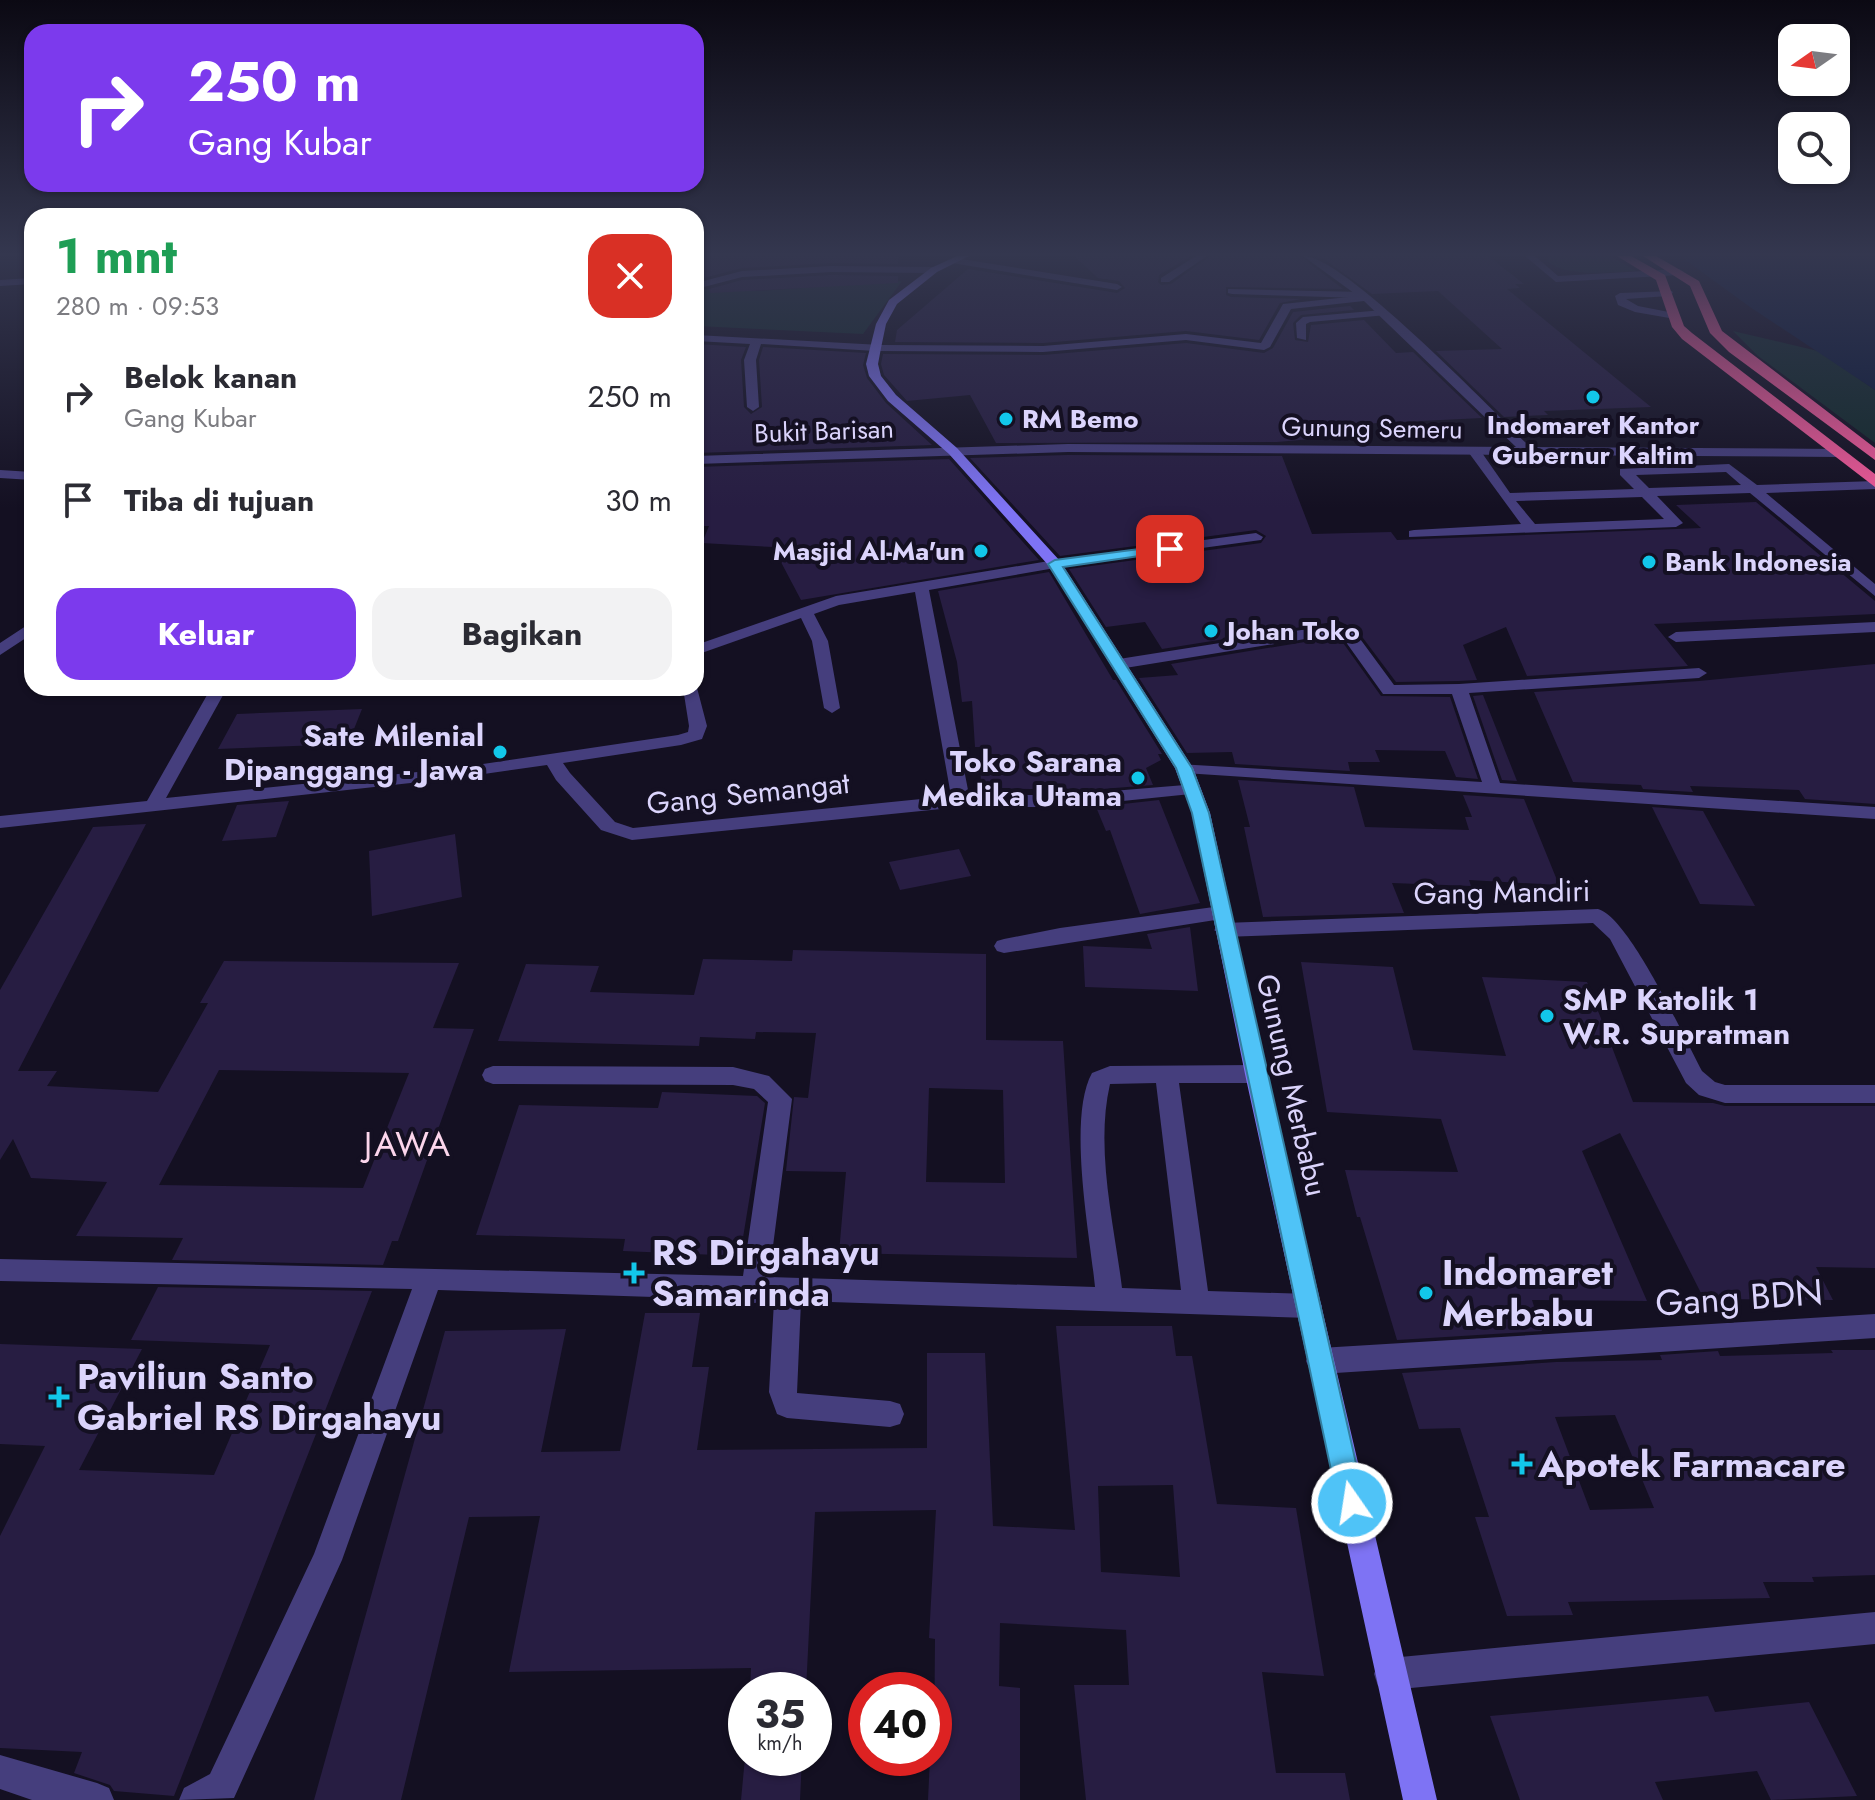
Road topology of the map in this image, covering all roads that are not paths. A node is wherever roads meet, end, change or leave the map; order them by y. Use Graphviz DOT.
graph roads {
  1 [pos="757,340"];
  2 [pos="878,340"];
  3 [pos="1162,340"];
  4 [pos="1209,340"];
  5 [pos="1268,340"];
  6 [pos="1411,340"];
  7 [pos="1692,340"];
  8 [pos="1725,340"];
  9 [pos="876,347"];
  10 [pos="753,407"];
  11 [pos="953,451"];
  12 [pos="1528,452"];
  13 [pos="1475,453"];
  14 [pos="1839,453"];
  15 [pos="1875,455"];
  16 [pos="704,460"];
  17 [pos="0,474"];
  18 [pos="24,476"];
  19 [pos="1875,484"];
  20 [pos="1756,488"];
  21 [pos="1644,492"];
  22 [pos="1506,497"];
  23 [pos="1531,528"];
  24 [pos="1414,534"];
  25 [pos="1256,537"];
  26 [pos="1055,564"];
  27 [pos="921,587"];
  28 [pos="1875,592"];
  29 [pos="805,610"];
  30 [pos="1875,627"];
  31 [pos="24,633"];
  32 [pos="1676,637"];
  33 [pos="704,645"];
  34 [pos="0,650"];
  35 [pos="1119,664"];
  36 [pos="1699,673"];
  37 [pos="1459,689"];
  38 [pos="215,696"];
  39 [pos="692,696"];
  40 [pos="832,708"];
  41 [pos="552,758"];
  42 [pos="1188,778"];
  43 [pos="1493,788"];
  44 [pos="961,801"];
  45 [pos="153,806"];
  46 [pos="1875,813"];
  47 [pos="0,822"];
  48 [pos="1222,922"];
  49 [pos="1004,946"];
  50 [pos="1166,1074"];
  51 [pos="1256,1074"];
  52 [pos="493,1075"];
  53 [pos="1875,1094"];
  54 [pos="0,1270"];
  55 [pos="429,1278"];
  56 [pos="754,1291"];
  57 [pos="788,1292"];
  58 [pos="1110,1302"];
  59 [pos="1196,1303"];
  60 [pos="1309,1306"];
  61 [pos="1875,1326"];
  62 [pos="1320,1361"];
  63 [pos="890,1414"];
  64 [pos="1875,1628"];
  65 [pos="1390,1674"];
  66 [pos="0,1772"];
  67 [pos="97,1800"];
  68 [pos="196,1800"];
  69 [pos="1420,1800"];
  1 -- 9 [label="street"];
  1 -- 10 [label="street"];
  2 -- 9 [label="street"];
  3 -- 9 [label="street"];
  4 -- 5 [label="street"];
  6 -- 12 [label="street"];
  7 -- 14 [label="highway"];
  8 -- 15 [label="highway"];
  9 -- 11 [label="street, Gunung Merbabu"];
  11 -- 13 [label="street, Gunung Semeru"];
  11 -- 16 [label="street, Bukit Barisan"];
  11 -- 26 [label="street, Gunung Merbabu"];
  12 -- 13 [label="street, Gunung Semeru"];
  12 -- 14 [label="street, Gunung Semeru"];
  13 -- 22 [label="street"];
  14 -- 19 [label="highway"];
  17 -- 18 [label="street"];
  19 -- 20 [label="street"];
  20 -- 21 [label="street"];
  20 -- 21 [label="street"];
  20 -- 28 [label="street"];
  21 -- 22 [label="street"];
  21 -- 23 [label="street"];
  22 -- 23 [label="street"];
  23 -- 24 [label="street"];
  25 -- 26 [label="street"];
  26 -- 27 [label="street"];
  26 -- 35 [label="street, Gunung Merbabu"];
  27 -- 29 [label="street"];
  27 -- 44 [label="street"];
  29 -- 33 [label="street"];
  29 -- 40 [label="street"];
  30 -- 32 [label="street"];
  31 -- 34 [label="street"];
  35 -- 37 [label="street"];
  35 -- 42 [label="street, Gunung Merbabu"];
  36 -- 37 [label="street"];
  37 -- 43 [label="street"];
  38 -- 45 [label="street"];
  39 -- 41 [label="street"];
  41 -- 44 [label="street, Gang Semangat"];
  41 -- 45 [label="street"];
  42 -- 43 [label="street, Gang Semangat"];
  42 -- 44 [label="street, Gang Semangat"];
  42 -- 48 [label="street, Gunung Merbabu"];
  43 -- 46 [label="street, Gang Semangat"];
  45 -- 47 [label="street"];
  48 -- 49 [label="street"];
  48 -- 51 [label="street, Gunung Merbabu"];
  48 -- 53 [label="street, Gang Mandiri"];
  50 -- 51 [label="street"];
  50 -- 58 [label="street"];
  50 -- 59 [label="street"];
  51 -- 60 [label="street, Gunung Merbabu"];
  52 -- 56 [label="street"];
  54 -- 55 [label="street"];
  55 -- 56 [label="street"];
  55 -- 68 [label="street"];
  56 -- 57 [label="street"];
  57 -- 58 [label="street"];
  57 -- 63 [label="street"];
  58 -- 59 [label="street"];
  59 -- 60 [label="street"];
  60 -- 62 [label="street, Gunung Merbabu"];
  61 -- 62 [label="street, Gang BDN"];
  62 -- 65 [label="street, Gunung Merbabu"];
  64 -- 65 [label="street"];
  65 -- 69 [label="street, Gunung Merbabu"];
  66 -- 67 [label="street"];
}
